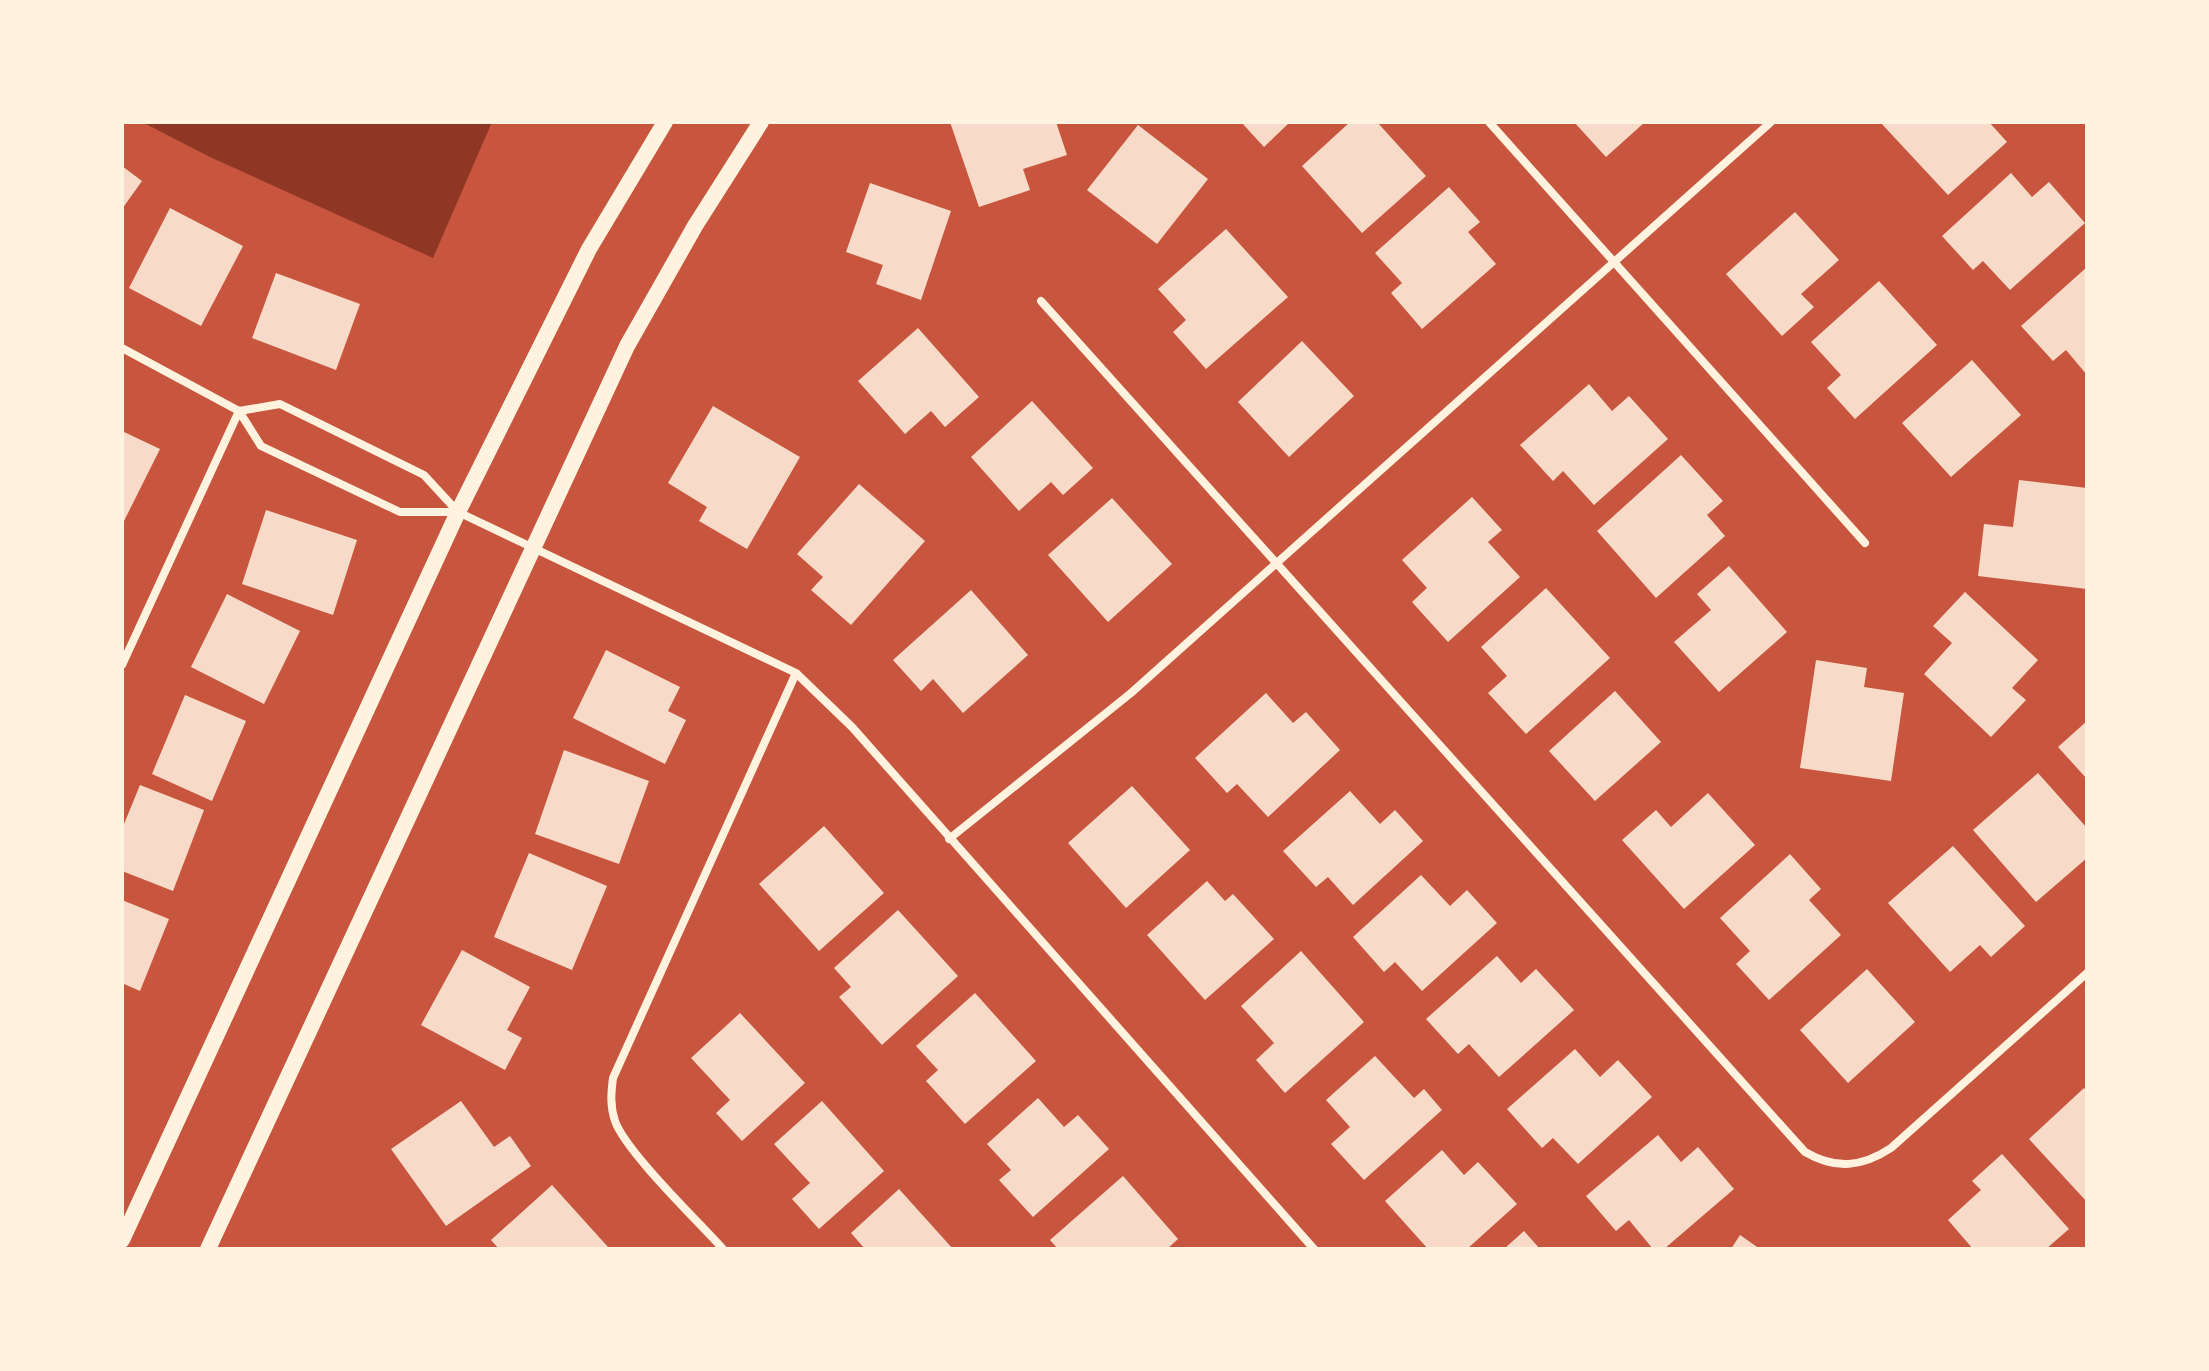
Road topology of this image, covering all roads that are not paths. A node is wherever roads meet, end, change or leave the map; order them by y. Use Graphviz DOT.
graph roads {
  1 [pos="665,122"];
  2 [pos="761,122"];
  3 [pos="1489,122"];
  4 [pos="1771,122"];
  5 [pos="1615,262"];
  6 [pos="1041,301"];
  7 [pos="122,348"];
  8 [pos="239,411"];
  9 [pos="458,512"];
  10 [pos="1865,543"];
  11 [pos="531,546"];
  12 [pos="1276,564"];
  13 [pos="122,665"];
  14 [pos="796,673"];
  15 [pos="949,839"];
  16 [pos="2087,973"];
  17 [pos="122,1240"];
  18 [pos="208,1249"];
  19 [pos="723,1249"];
  20 [pos="1314,1249"];
  1 -- 9 [label="main road"];
  2 -- 11 [label="main road"];
  3 -- 5 [label="street"];
  4 -- 5 [label="street"];
  5 -- 10 [label="street"];
  5 -- 12 [label="street"];
  6 -- 12 [label="street"];
  7 -- 8 [label="street"];
  8 -- 9 [label="street"];
  8 -- 9 [label="street"];
  8 -- 13 [label="street"];
  9 -- 11 [label="street"];
  9 -- 17 [label="main road"];
  11 -- 14 [label="street"];
  11 -- 18 [label="main road"];
  12 -- 15 [label="street"];
  12 -- 16 [label="street"];
  14 -- 15 [label="street"];
  14 -- 19 [label="street"];
  15 -- 20 [label="street"];
}
